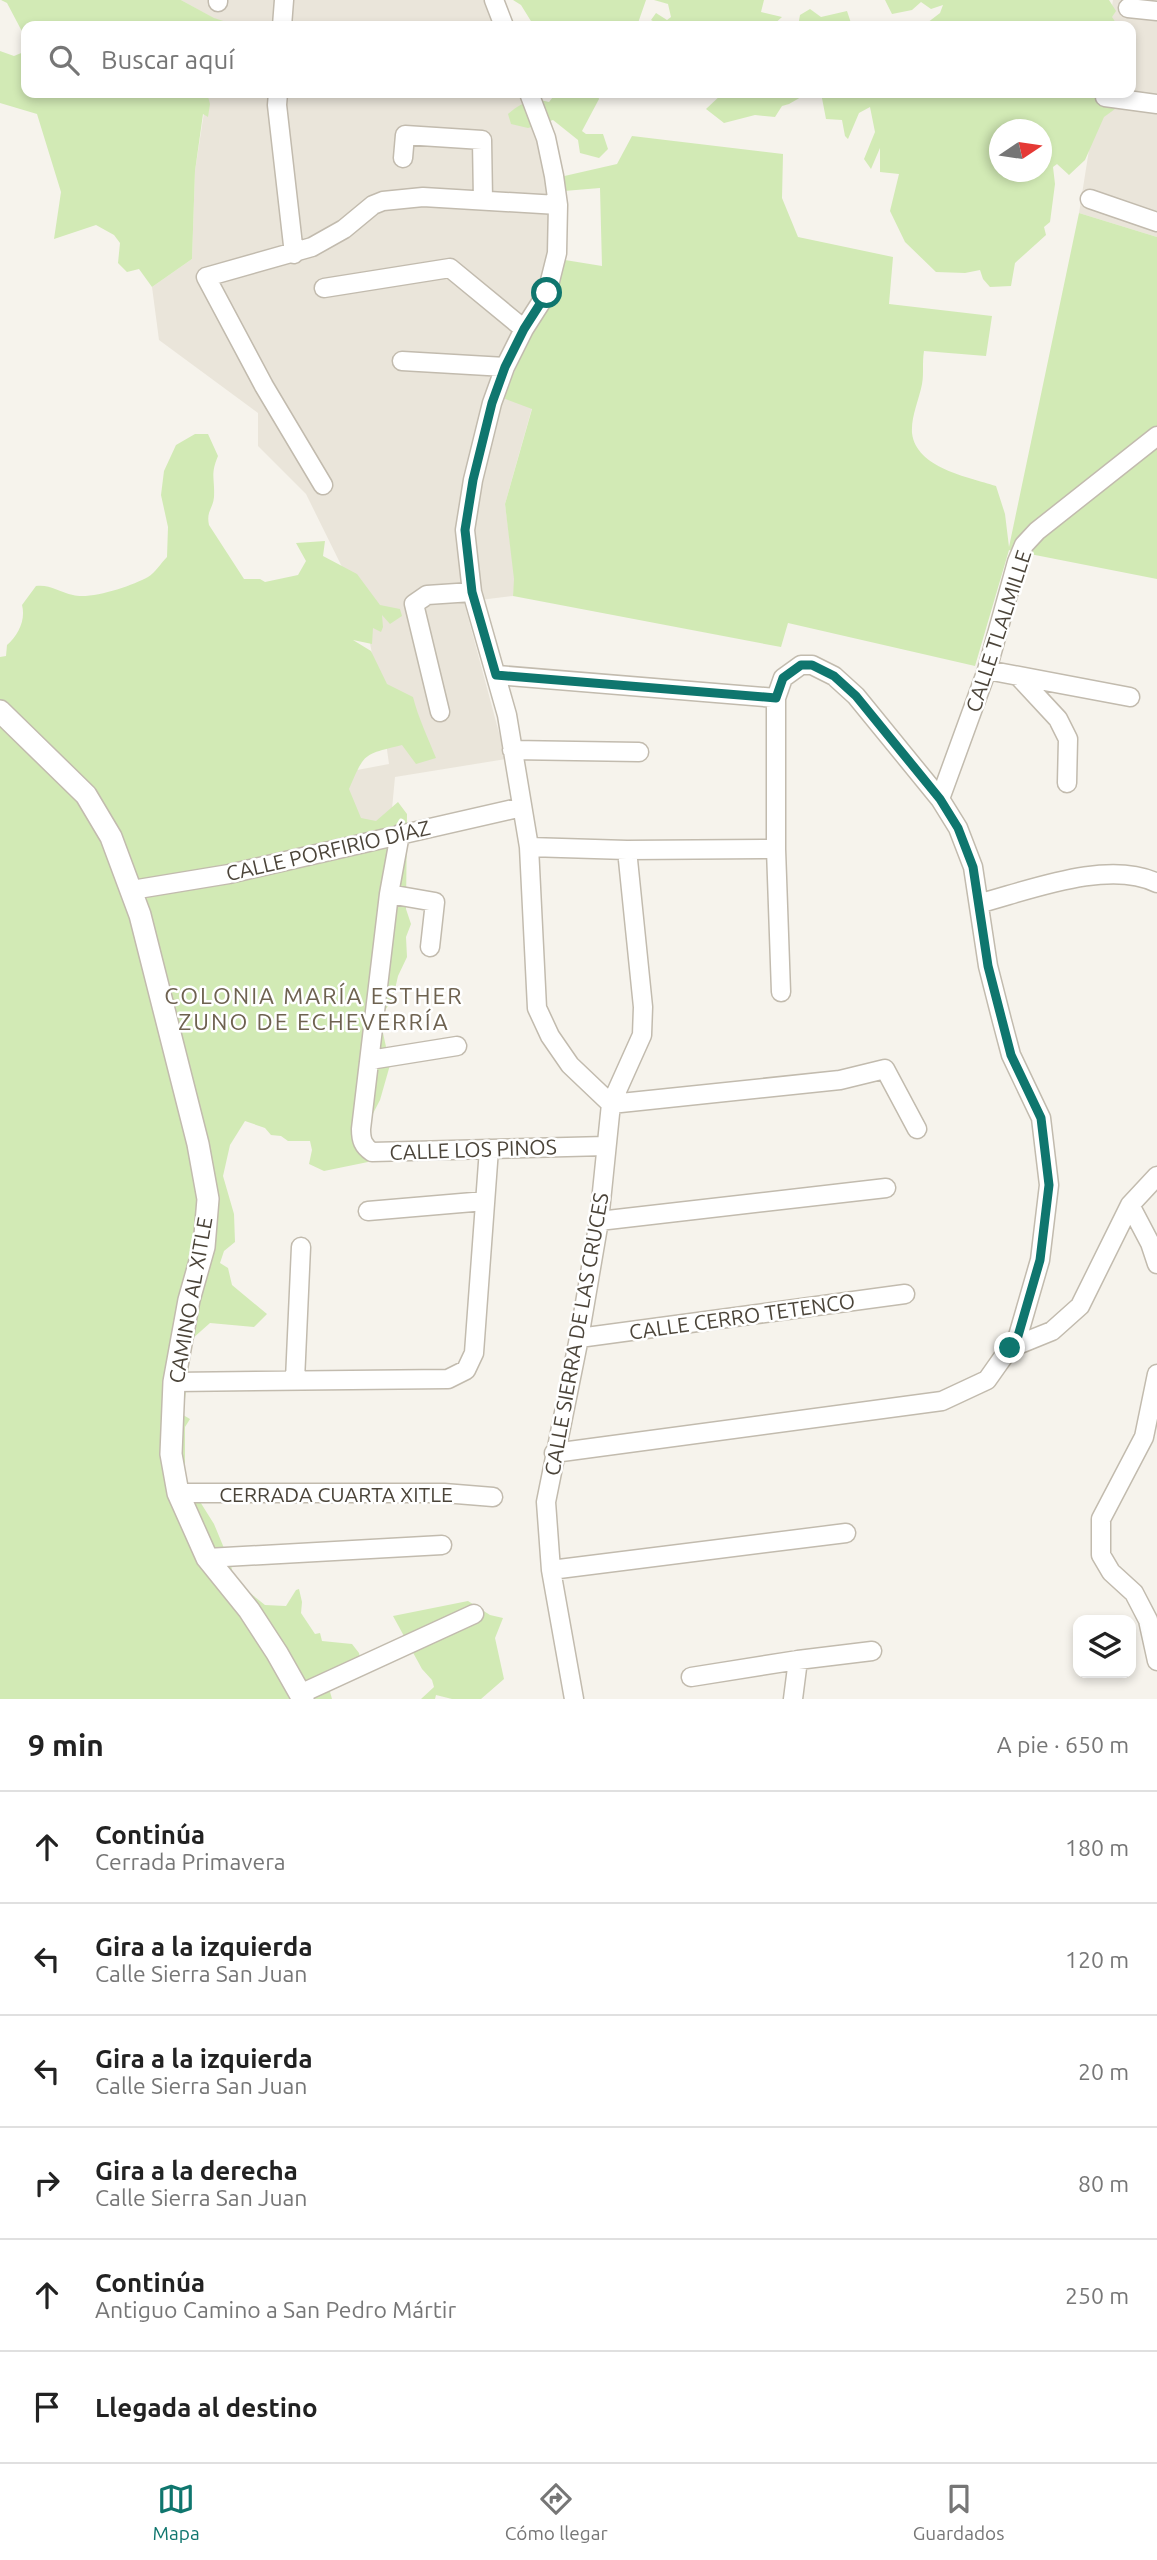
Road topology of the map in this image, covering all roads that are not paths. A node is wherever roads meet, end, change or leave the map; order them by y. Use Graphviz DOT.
graph roads {
  1 [pos="284,0"];
  2 [pos="494,0"];
  3 [pos="1128,8"];
  4 [pos="1157,10"];
  5 [pos="282,21"];
  6 [pos="502,21"];
  7 [pos="278,98"];
  8 [pos="531,98"];
  9 [pos="1112,98"];
  10 [pos="1157,104"];
  11 [pos="403,158"];
  12 [pos="1090,198"];
  13 [pos="483,200"];
  14 [pos="558,205"];
  15 [pos="1157,222"];
  16 [pos="294,254"];
  17 [pos="324,288"];
  18 [pos="524,329"];
  19 [pos="402,362"];
  20 [pos="505,367"];
  21 [pos="1157,436"];
  22 [pos="323,485"];
  23 [pos="472,592"];
  24 [pos="987,670"];
  25 [pos="496,675"];
  26 [pos="1019,677"];
  27 [pos="776,698"];
  28 [pos="1130,698"];
  29 [pos="0,711"];
  30 [pos="440,712"];
  31 [pos="512,750"];
  32 [pos="639,752"];
  33 [pos="1068,783"];
  34 [pos="940,799"];
  35 [pos="522,807"];
  36 [pos="400,834"];
  37 [pos="529,847"];
  38 [pos="776,849"];
  39 [pos="627,850"];
  40 [pos="1157,883"];
  41 [pos="132,890"];
  42 [pos="389,894"];
  43 [pos="981,903"];
  44 [pos="430,947"];
  45 [pos="781,992"];
  46 [pos="457,1046"];
  47 [pos="370,1060"];
  48 [pos="611,1104"];
  49 [pos="917,1129"];
  50 [pos="606,1146"];
  51 [pos="489,1149"];
  52 [pos="1157,1176"];
  53 [pos="886,1188"];
  54 [pos="485,1200"];
  55 [pos="1130,1205"];
  56 [pos="368,1211"];
  57 [pos="599,1221"];
  58 [pos="301,1247"];
  59 [pos="1157,1264"];
  60 [pos="905,1294"];
  61 [pos="579,1338"];
  62 [pos="1010,1348"];
  63 [pos="1157,1374"];
  64 [pos="295,1380"];
  65 [pos="174,1382"];
  66 [pos="554,1453"];
  67 [pos="178,1493"];
  68 [pos="493,1497"];
  69 [pos="846,1533"];
  70 [pos="442,1545"];
  71 [pos="207,1558"];
  72 [pos="551,1570"];
  73 [pos="474,1614"];
  74 [pos="1153,1620"];
  75 [pos="872,1651"];
  76 [pos="798,1660"];
  77 [pos="1157,1661"];
  78 [pos="691,1676"];
  79 [pos="301,1697"];
  80 [pos="573,1699"];
  81 [pos="793,1699"];
  1 -- 5 [label="street"];
  2 -- 6 [label="street"];
  3 -- 4 [label="street"];
  7 -- 16 [label="street"];
  8 -- 14 [label="street"];
  9 -- 10 [label="street"];
  11 -- 13 [label="street"];
  12 -- 15 [label="street"];
  13 -- 14 [label="street"];
  13 -- 16 [label="street"];
  14 -- 18 [label="street"];
  16 -- 22 [label="street"];
  17 -- 18 [label="street"];
  18 -- 20 [label="street"];
  19 -- 20 [label="street"];
  20 -- 23 [label="street"];
  21 -- 24 [label="street, CALLE TLALMILLE"];
  23 -- 25 [label="street"];
  23 -- 30 [label="street"];
  24 -- 26 [label="street"];
  24 -- 34 [label="street, CALLE TLALMILLE"];
  25 -- 27 [label="street"];
  25 -- 31 [label="street"];
  26 -- 28 [label="street"];
  26 -- 33 [label="street"];
  27 -- 34 [label="street"];
  27 -- 38 [label="street"];
  29 -- 41 [label="street, CAMINO AL XITLE"];
  31 -- 32 [label="street"];
  31 -- 35 [label="street"];
  34 -- 43 [label="street"];
  35 -- 36 [label="street, CALLE PORFIRIO DÍAZ"];
  35 -- 37 [label="street"];
  36 -- 41 [label="street, CALLE PORFIRIO DÍAZ"];
  36 -- 42 [label="street, CALLE LOS PINOS"];
  37 -- 39 [label="street"];
  37 -- 48 [label="street"];
  38 -- 39 [label="street"];
  38 -- 45 [label="street"];
  39 -- 48 [label="street, CALLE SIERRA DE LAS CRUCES"];
  40 -- 43 [label="street"];
  41 -- 65 [label="street, CAMINO AL XITLE"];
  42 -- 44 [label="street"];
  42 -- 47 [label="street, CALLE LOS PINOS"];
  43 -- 62 [label="street"];
  46 -- 47 [label="street"];
  47 -- 51 [label="street, CALLE LOS PINOS"];
  48 -- 49 [label="street"];
  48 -- 50 [label="street, CALLE SIERRA DE LAS CRUCES"];
  50 -- 51 [label="street, CALLE LOS PINOS"];
  50 -- 57 [label="street, CALLE SIERRA DE LAS CRUCES"];
  51 -- 54 [label="street"];
  52 -- 55 [label="street"];
  53 -- 57 [label="street"];
  54 -- 56 [label="street"];
  54 -- 64 [label="street"];
  55 -- 59 [label="street"];
  55 -- 62 [label="street"];
  57 -- 61 [label="street, CALLE SIERRA DE LAS CRUCES"];
  58 -- 64 [label="street"];
  60 -- 61 [label="street, CALLE CERRO TETENCO"];
  61 -- 66 [label="street, CALLE SIERRA DE LAS CRUCES"];
  62 -- 66 [label="street"];
  63 -- 74 [label="street"];
  64 -- 65 [label="street"];
  65 -- 67 [label="street, CAMINO AL XITLE"];
  66 -- 72 [label="street, CALLE SIERRA DE LAS CRUCES"];
  67 -- 68 [label="street, CERRADA CUARTA XITLE"];
  67 -- 71 [label="street, CAMINO AL XITLE"];
  69 -- 72 [label="street"];
  70 -- 71 [label="street"];
  71 -- 79 [label="street, CAMINO AL XITLE"];
  72 -- 80 [label="street, CALLE SIERRA DE LAS CRUCES"];
  73 -- 79 [label="street"];
  74 -- 77 [label="street"];
  75 -- 76 [label="street"];
  76 -- 78 [label="street"];
  76 -- 81 [label="street"];
}
